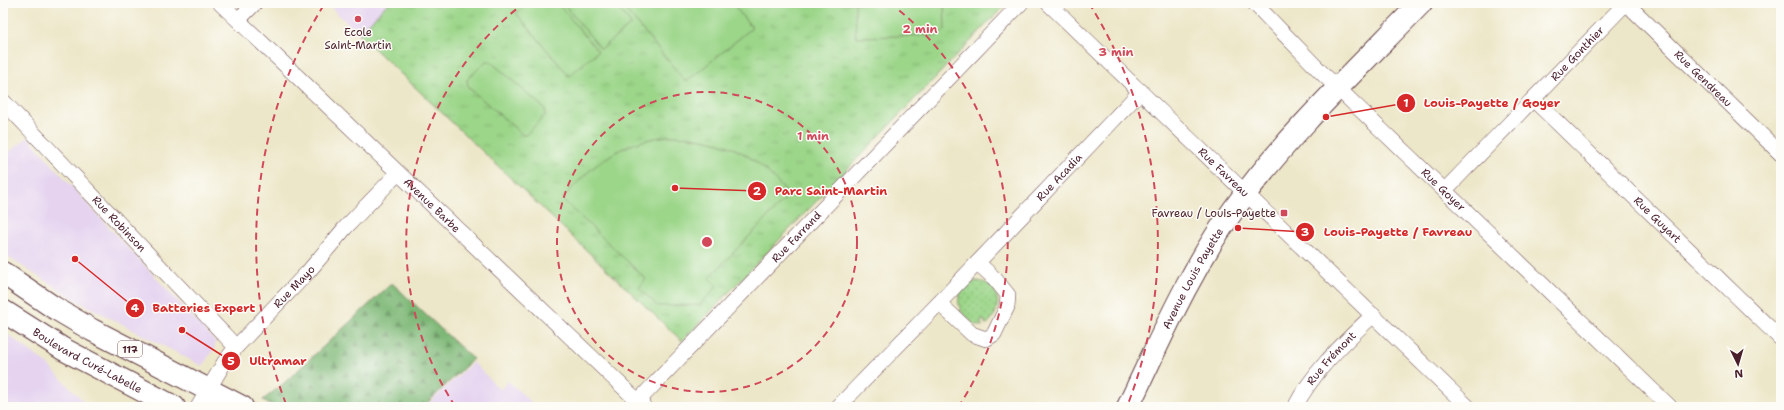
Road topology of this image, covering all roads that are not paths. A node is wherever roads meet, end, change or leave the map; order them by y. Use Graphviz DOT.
graph roads {
  1 [pos="220,3"];
  2 [pos="255,3"];
  3 [pos="1021,3"];
  4 [pos="1048,3"];
  5 [pos="1254,3"];
  6 [pos="1421,3"];
  7 [pos="1626,3"];
  8 [pos="238,20"];
  9 [pos="1339,87"];
  10 [pos="1141,91"];
  11 [pos="1534,100"];
  12 [pos="3,101"];
  13 [pos="1781,154"];
  14 [pos="398,172"];
  15 [pos="1444,190"];
  16 [pos="1246,193"];
  17 [pos="978,263"];
  18 [pos="3,273"];
  19 [pos="940,304"];
  20 [pos="3,312"];
  21 [pos="1373,315"];
  22 [pos="1781,339"];
  23 [pos="236,347"];
  24 [pos="204,398"];
  25 [pos="641,404"];
  26 [pos="174,407"];
  27 [pos="242,407"];
  28 [pos="838,407"];
  29 [pos="1128,407"];
  30 [pos="1295,407"];
  31 [pos="1468,407"];
  32 [pos="1670,407"];
  1 -- 8 [label="street, Avenue Barbe"];
  2 -- 8 [label="street"];
  3 -- 25 [label="street, Rue Farrand"];
  4 -- 10 [label="street, Rue Favreau"];
  5 -- 9 [label="street, Rue Goyer"];
  6 -- 9 [label="street, Avenue Louis Payette"];
  7 -- 11 [label="street, Rue Gonthier"];
  7 -- 13 [label="street, Rue Gendreau"];
  8 -- 14 [label="street, Avenue Barbe"];
  9 -- 15 [label="street, Rue Goyer"];
  9 -- 16 [label="street, Avenue Louis Payette"];
  10 -- 16 [label="street, Rue Favreau"];
  10 -- 17 [label="street, Rue Acadia"];
  11 -- 15 [label="street, Rue Gonthier"];
  11 -- 22 [label="street, Rue Guyart"];
  12 -- 23 [label="street, Rue Robinson"];
  14 -- 23 [label="street, Rue Mayo"];
  14 -- 25 [label="street, Avenue Barbe"];
  15 -- 32 [label="street, Rue Goyer"];
  16 -- 21 [label="street, Rue Favreau"];
  16 -- 29 [label="street, Avenue Louis Payette"];
  17 -- 19 [label="street, Rue Acadia"];
  17 -- 19 [label="street"];
  18 -- 24 [label="street, 117"];
  19 -- 28 [label="street, Rue Acadia"];
  20 -- 26 [label="street, Boulevard Curé-Labelle"];
  21 -- 30 [label="street, Rue Frémont"];
  21 -- 31 [label="street, Rue Favreau"];
  23 -- 24 [label="street, Rue Mayo"];
  24 -- 27 [label="street, 117"];
}
